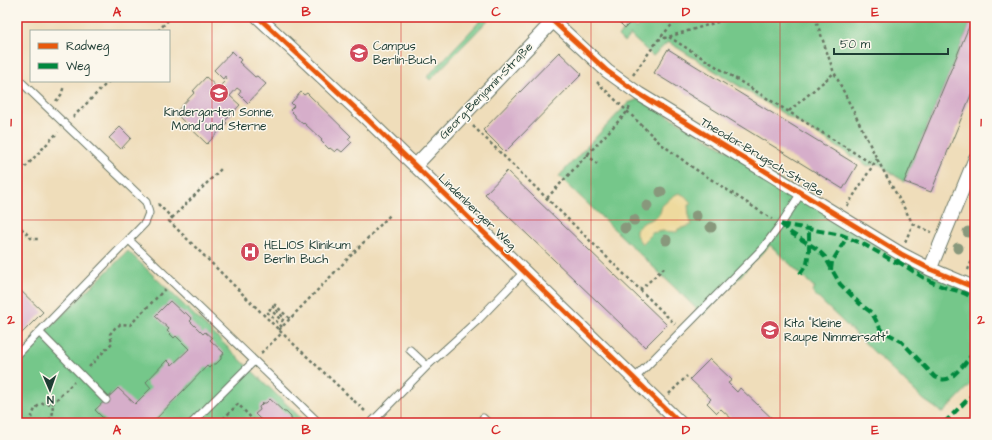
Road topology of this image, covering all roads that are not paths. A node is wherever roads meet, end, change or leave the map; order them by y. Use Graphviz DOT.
graph roads {
  1 [pos="258,17"];
  2 [pos="555,19"];
  3 [pos="17,78"];
  4 [pos="975,159"];
  5 [pos="415,166"];
  6 [pos="801,193"];
  7 [pos="129,240"];
  8 [pos="930,269"];
  9 [pos="524,272"];
  10 [pos="969,286"];
  11 [pos="39,332"];
  12 [pos="410,350"];
  13 [pos="17,354"];
  14 [pos="254,360"];
  15 [pos="427,366"];
  16 [pos="634,379"];
  17 [pos="106,400"];
  18 [pos="373,421"];
  19 [pos="192,423"];
  20 [pos="319,423"];
  21 [pos="680,423"];
  1 -- 5 [label="street, Lindenberger Weg"];
  2 -- 5 [label="street, Georg-Benjamin-Straße"];
  2 -- 6 [label="street, Theodor-Brugsch-Straße"];
  3 -- 7 [label="lane"];
  4 -- 8 [label="street"];
  5 -- 9 [label="street, Lindenberger Weg"];
  6 -- 8 [label="street, Theodor-Brugsch-Straße"];
  6 -- 16 [label="lane"];
  7 -- 11 [label="lane"];
  7 -- 14 [label="lane"];
  8 -- 10 [label="street, Theodor-Brugsch-Straße"];
  9 -- 15 [label="lane"];
  9 -- 16 [label="street, Lindenberger Weg"];
  11 -- 13 [label="lane"];
  11 -- 17 [label="lane"];
  12 -- 15 [label="lane"];
  14 -- 19 [label="lane"];
  14 -- 20 [label="lane"];
  15 -- 18 [label="lane"];
  16 -- 21 [label="street, Lindenberger Weg"];
}
